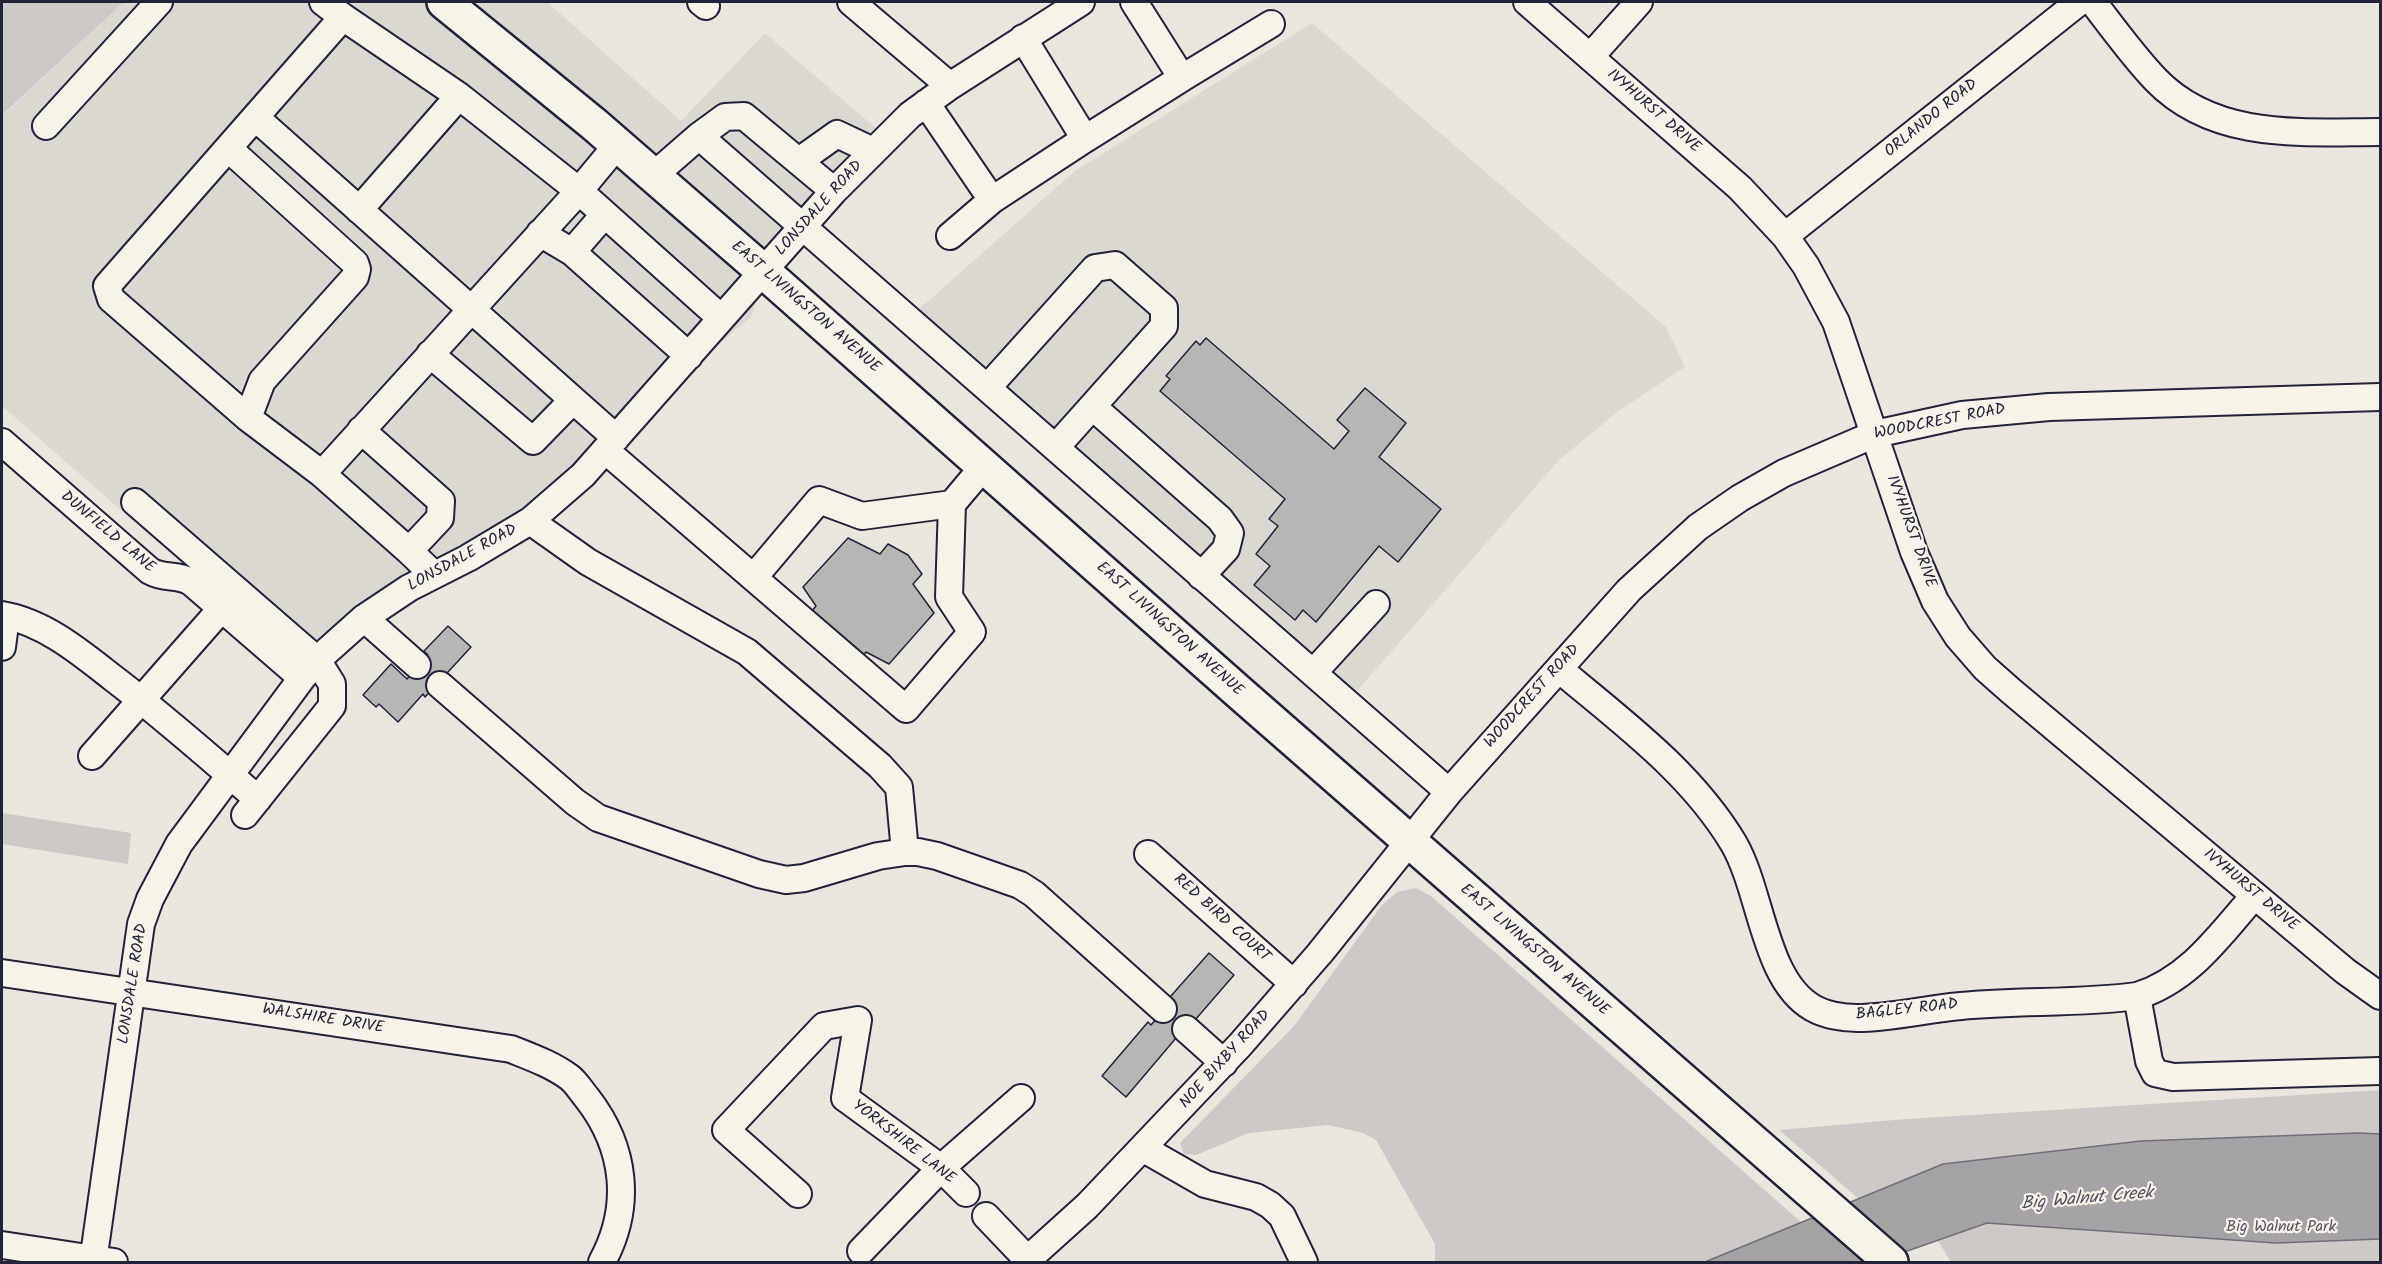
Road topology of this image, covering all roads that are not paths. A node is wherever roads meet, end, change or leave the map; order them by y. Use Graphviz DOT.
graph roads {
  1 [pos="159,2"];
  2 [pos="323,2"];
  3 [pos="444,2"];
  4 [pos="851,2"];
  5 [pos="1081,2"];
  6 [pos="1134,2"];
  7 [pos="1527,2"];
  8 [pos="1639,2"];
  9 [pos="2079,2"];
  10 [pos="2093,2"];
  11 [pos="343,17"];
  12 [pos="1271,24"];
  13 [pos="1023,38"];
  14 [pos="1590,57"];
  15 [pos="1182,78"];
  16 [pos="950,86"];
  17 [pos="459,96"];
  18 [pos="926,103"];
  19 [pos="256,118"];
  20 [pos="46,126"];
  21 [pos="2380,132"];
  22 [pos="699,136"];
  23 [pos="1085,139"];
  24 [pos="618,144"];
  25 [pos="229,149"];
  26 [pos="873,151"];
  27 [pos="799,161"];
  28 [pos="653,176"];
  29 [pos="579,191"];
  30 [pos="834,191"];
  31 [pos="992,200"];
  32 [pos="359,210"];
  33 [pos="604,215"];
  34 [pos="803,226"];
  35 [pos="540,233"];
  36 [pos="951,236"];
  37 [pos="1785,236"];
  38 [pos="572,252"];
  39 [pos="764,271"];
  40 [pos="470,310"];
  41 [pos="721,318"];
  42 [pos="430,354"];
  43 [pos="689,356"];
  44 [pos="987,387"];
  45 [pos="2380,397"];
  46 [pos="573,400"];
  47 [pos="1093,407"];
  48 [pos="248,418"];
  49 [pos="361,430"];
  50 [pos="1875,434"];
  51 [pos="2,442"];
  52 [pos="611,444"];
  53 [pos="1056,447"];
  54 [pos="984,466"];
  55 [pos="322,474"];
  56 [pos="135,502"];
  57 [pos="952,504"];
  58 [pos="530,521"];
  59 [pos="410,551"];
  60 [pos="434,575"];
  61 [pos="1201,576"];
  62 [pos="754,577"];
  63 [pos="1376,604"];
  64 [pos="222,608"];
  65 [pos="4,615"];
  66 [pos="364,618"];
  67 [pos="2,647"];
  68 [pos="417,664"];
  69 [pos="310,669"];
  70 [pos="1559,669"];
  71 [pos="1313,673"];
  72 [pos="440,685"];
  73 [pos="141,699"];
  74 [pos="92,756"];
  75 [pos="230,775"];
  76 [pos="1449,792"];
  77 [pos="1410,841"];
  78 [pos="904,852"];
  79 [pos="1148,854"];
  80 [pos="2254,896"];
  81 [pos="2,973"];
  82 [pos="1294,984"];
  83 [pos="133,992"];
  84 [pos="2137,996"];
  85 [pos="2380,996"];
  86 [pos="1163,1009"];
  87 [pos="1186,1029"];
  88 [pos="1224,1063"];
  89 [pos="2380,1071"];
  90 [pos="1021,1098"];
  91 [pos="1144,1149"];
  92 [pos="940,1168"];
  93 [pos="966,1193"];
  94 [pos="798,1194"];
  95 [pos="986,1216"];
  96 [pos="2,1245"];
  97 [pos="861,1251"];
  98 [pos="100,1261"];
  99 [pos="1026,1261"];
  100 [pos="602,1263"];
  101 [pos="1304,1263"];
  102 [pos="1891,1263"];
  1 -- 20 [label="street"];
  2 -- 11 [label="street"];
  3 -- 24 [label="main road, EAST LIVINGSTON AVENUE"];
  4 -- 16 [label="street"];
  5 -- 13 [label="street, LONSDALE ROAD"];
  6 -- 15 [label="street"];
  7 -- 14 [label="street, IVYHURST DRIVE"];
  8 -- 14 [label="street"];
  9 -- 37 [label="street, ORLANDO ROAD"];
  10 -- 21 [label="street"];
  11 -- 17 [label="street"];
  11 -- 19 [label="street"];
  12 -- 15 [label="street"];
  13 -- 16 [label="street, LONSDALE ROAD"];
  13 -- 23 [label="street"];
  14 -- 37 [label="street, IVYHURST DRIVE"];
  15 -- 23 [label="street"];
  16 -- 18 [label="street, LONSDALE ROAD"];
  17 -- 29 [label="street"];
  17 -- 32 [label="street"];
  18 -- 26 [label="street, LONSDALE ROAD"];
  18 -- 31 [label="street"];
  19 -- 25 [label="street"];
  19 -- 32 [label="street"];
  22 -- 27 [label="street"];
  22 -- 28 [label="street"];
  22 -- 34 [label="street"];
  23 -- 31 [label="street"];
  24 -- 28 [label="main road, EAST LIVINGSTON AVENUE"];
  24 -- 29 [label="street"];
  25 -- 48 [label="street"];
  25 -- 48 [label="street"];
  26 -- 27 [label="street"];
  26 -- 30 [label="street, LONSDALE ROAD"];
  27 -- 30 [label="street"];
  28 -- 39 [label="main road, EAST LIVINGSTON AVENUE"];
  29 -- 33 [label="street"];
  29 -- 35 [label="street"];
  30 -- 34 [label="street, LONSDALE ROAD"];
  31 -- 36 [label="street"];
  32 -- 40 [label="street"];
  33 -- 38 [label="street"];
  33 -- 41 [label="street"];
  34 -- 39 [label="street, LONSDALE ROAD"];
  34 -- 44 [label="street"];
  35 -- 38 [label="street"];
  35 -- 40 [label="street"];
  37 -- 50 [label="street, IVYHURST DRIVE"];
  38 -- 43 [label="street"];
  39 -- 41 [label="street, LONSDALE ROAD"];
  39 -- 54 [label="main road, EAST LIVINGSTON AVENUE"];
  40 -- 42 [label="street"];
  40 -- 46 [label="street"];
  41 -- 43 [label="street, LONSDALE ROAD"];
  42 -- 46 [label="street"];
  42 -- 49 [label="street"];
  43 -- 52 [label="street, LONSDALE ROAD"];
  44 -- 47 [label="street"];
  44 -- 53 [label="street"];
  45 -- 50 [label="street, WOODCREST ROAD"];
  46 -- 52 [label="street"];
  47 -- 53 [label="street"];
  47 -- 61 [label="street"];
  48 -- 55 [label="street"];
  49 -- 55 [label="street"];
  49 -- 59 [label="street"];
  50 -- 70 [label="street, WOODCREST ROAD"];
  50 -- 80 [label="street, IVYHURST DRIVE"];
  51 -- 64 [label="street, DUNFIELD LANE"];
  52 -- 58 [label="street, LONSDALE ROAD"];
  52 -- 62 [label="street"];
  53 -- 61 [label="street"];
  54 -- 57 [label="street"];
  54 -- 77 [label="main road, EAST LIVINGSTON AVENUE"];
  55 -- 59 [label="street"];
  56 -- 69 [label="street"];
  57 -- 62 [label="street"];
  57 -- 62 [label="street"];
  58 -- 60 [label="street, LONSDALE ROAD"];
  58 -- 78 [label="street"];
  59 -- 60 [label="street"];
  60 -- 66 [label="street, LONSDALE ROAD"];
  61 -- 71 [label="street"];
  63 -- 71 [label="street"];
  64 -- 69 [label="street, DUNFIELD LANE"];
  64 -- 73 [label="street"];
  65 -- 67 [label="street"];
  65 -- 73 [label="street"];
  66 -- 68 [label="street"];
  66 -- 69 [label="street, LONSDALE ROAD"];
  69 -- 75 [label="street, LONSDALE ROAD"];
  69 -- 75 [label="street"];
  70 -- 76 [label="street, WOODCREST ROAD"];
  70 -- 84 [label="street, BAGLEY ROAD"];
  71 -- 76 [label="street"];
  72 -- 78 [label="street"];
  73 -- 74 [label="street"];
  73 -- 75 [label="street"];
  75 -- 83 [label="street, LONSDALE ROAD"];
  76 -- 77 [label="street, WOODCREST ROAD"];
  77 -- 82 [label="street, NOE BIXBY ROAD"];
  77 -- 102 [label="main road, EAST LIVINGSTON AVENUE"];
  78 -- 86 [label="street"];
  79 -- 82 [label="street, RED BIRD COURT"];
  80 -- 84 [label="street, BAGLEY ROAD"];
  80 -- 85 [label="street, IVYHURST DRIVE"];
  81 -- 83 [label="street, WALSHIRE DRIVE"];
  82 -- 88 [label="street, NOE BIXBY ROAD"];
  83 -- 98 [label="street, LONSDALE ROAD"];
  83 -- 100 [label="street, WALSHIRE DRIVE"];
  84 -- 89 [label="street"];
  87 -- 88 [label="street"];
  88 -- 91 [label="street, NOE BIXBY ROAD"];
  90 -- 92 [label="street"];
  91 -- 99 [label="street, NOE BIXBY ROAD"];
  91 -- 101 [label="street"];
  92 -- 93 [label="street, YORKSHIRE LANE"];
  92 -- 94 [label="street, YORKSHIRE LANE"];
  92 -- 97 [label="street"];
  95 -- 99 [label="street"];
  96 -- 98 [label="street"];
}
